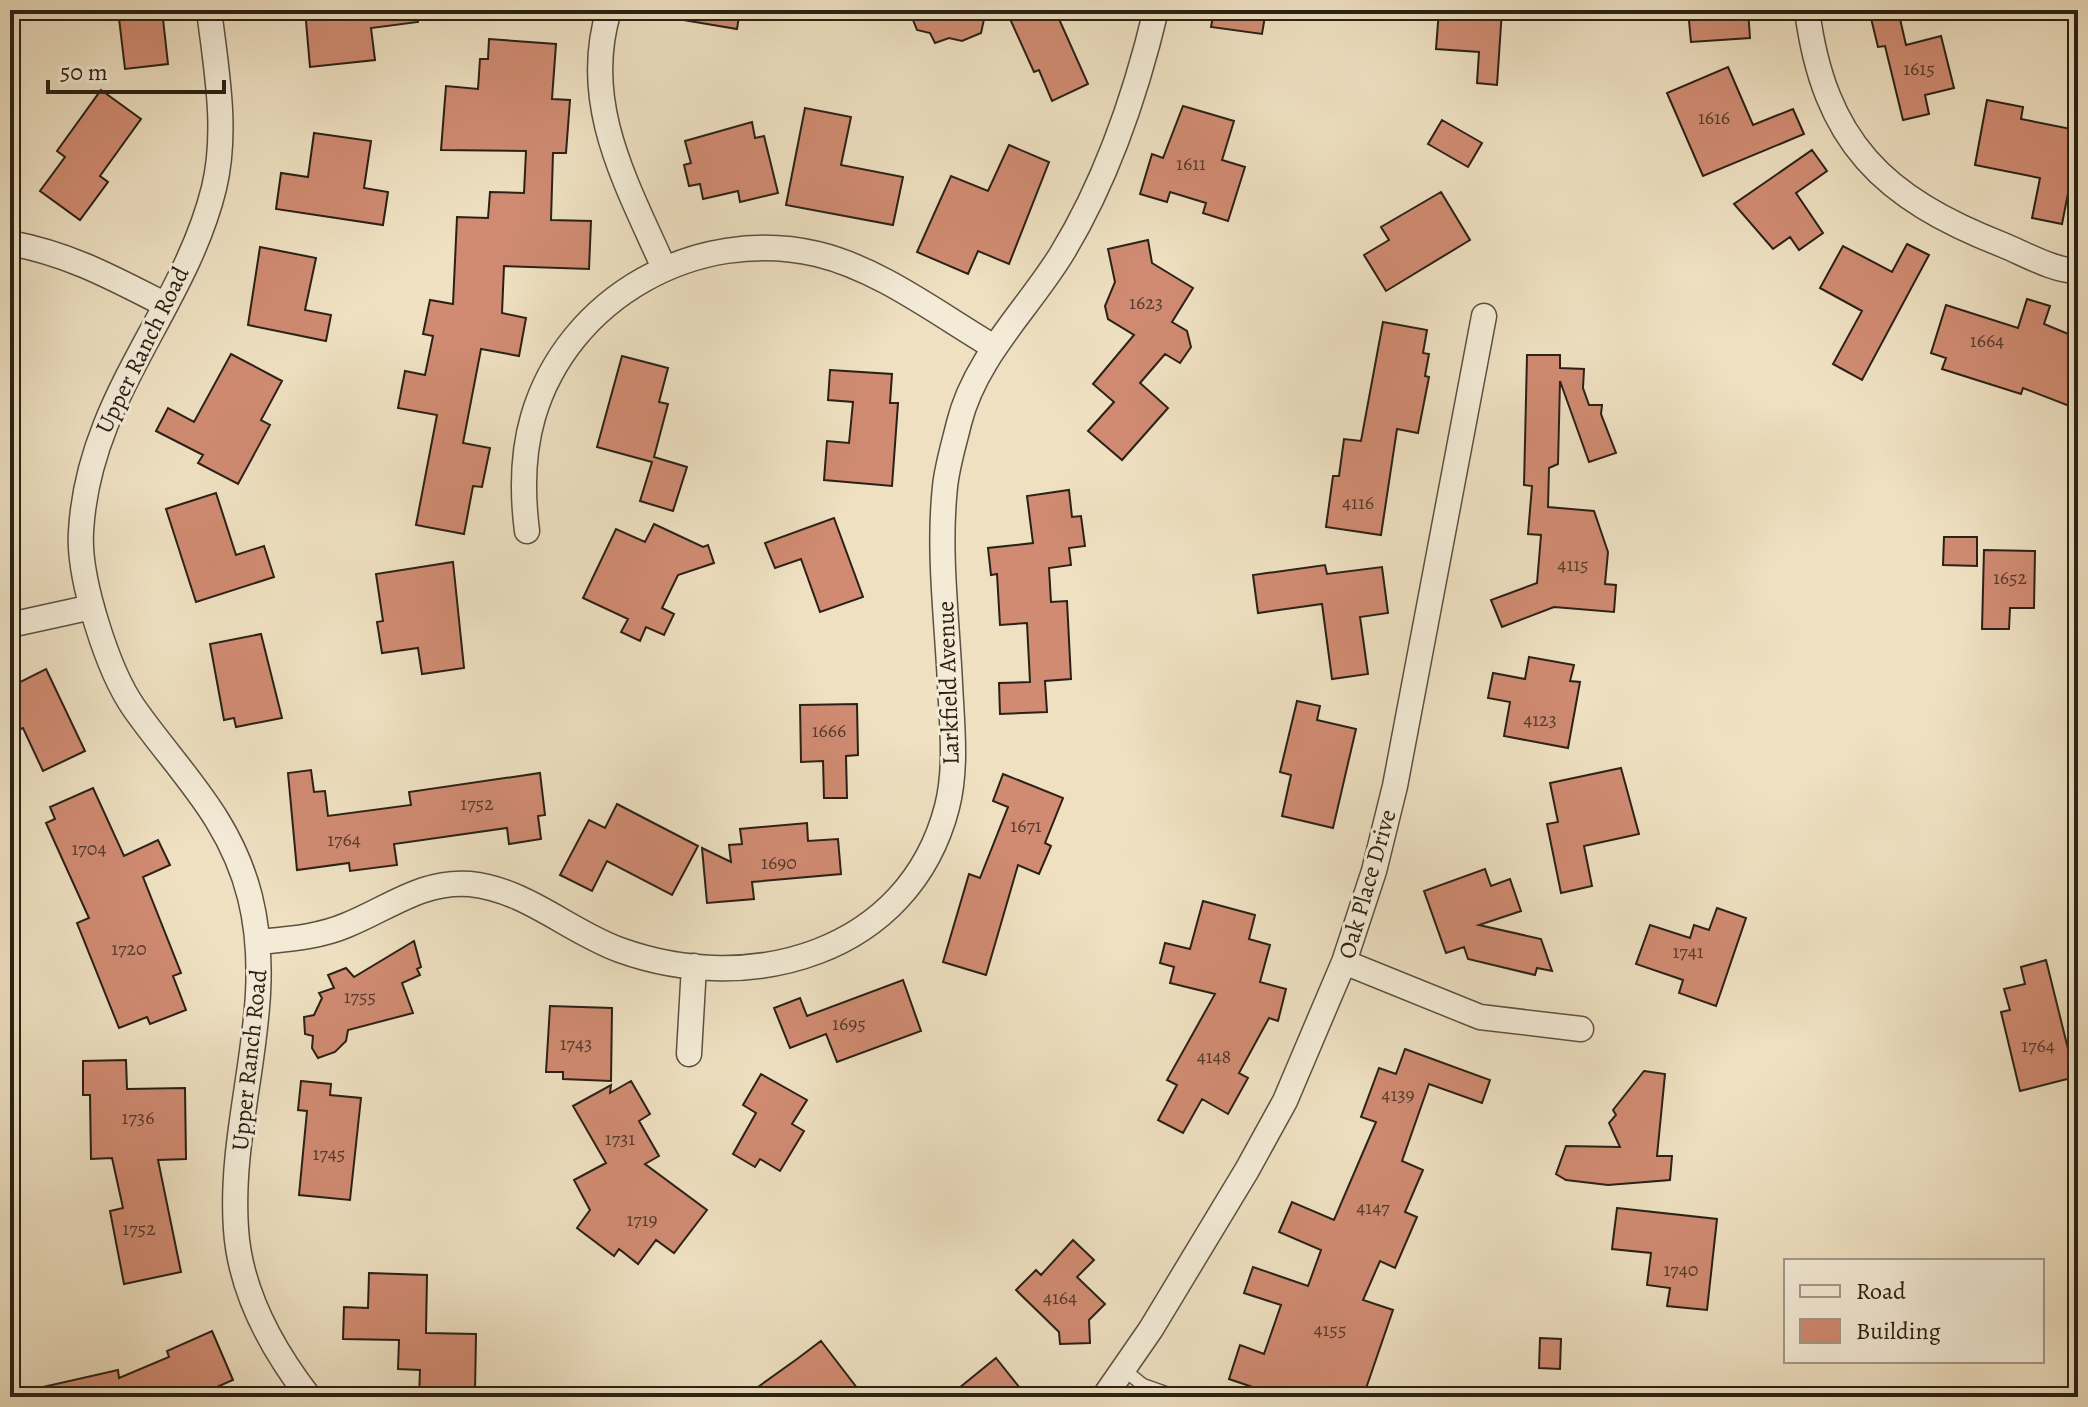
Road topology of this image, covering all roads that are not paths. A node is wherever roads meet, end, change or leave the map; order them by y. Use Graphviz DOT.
graph roads {
  1 [pos="209,10"];
  2 [pos="609,10"];
  3 [pos="1156,10"];
  4 [pos="1807,10"];
  5 [pos="10,243"];
  6 [pos="664,268"];
  7 [pos="2078,271"];
  8 [pos="164,304"];
  9 [pos="1484,316"];
  10 [pos="994,347"];
  11 [pos="527,531"];
  12 [pos="92,607"];
  13 [pos="10,625"];
  14 [pos="259,942"];
  15 [pos="1344,962"];
  16 [pos="694,966"];
  17 [pos="1581,1029"];
  18 [pos="689,1054"];
  19 [pos="1123,1369"];
  20 [pos="309,1397"];
  21 [pos="1104,1397"];
  22 [pos="1177,1397"];
  1 -- 8 [label="street, Upper Ranch Road"];
  2 -- 6 [label="street"];
  3 -- 10 [label="street, Larkfield Avenue"];
  4 -- 7 [label="street"];
  5 -- 8 [label="street"];
  6 -- 10 [label="street"];
  6 -- 11 [label="street"];
  8 -- 12 [label="street, Upper Ranch Road"];
  9 -- 15 [label="street, Oak Place Drive"];
  10 -- 16 [label="street, Larkfield Avenue"];
  12 -- 13 [label="street"];
  12 -- 14 [label="street, Upper Ranch Road"];
  14 -- 16 [label="street, Larkfield Avenue"];
  14 -- 20 [label="street, Upper Ranch Road"];
  15 -- 17 [label="street"];
  15 -- 19 [label="street, Oak Place Drive"];
  16 -- 18 [label="street"];
  19 -- 21 [label="street, Oak Place Drive"];
  19 -- 22 [label="lane"];
}
